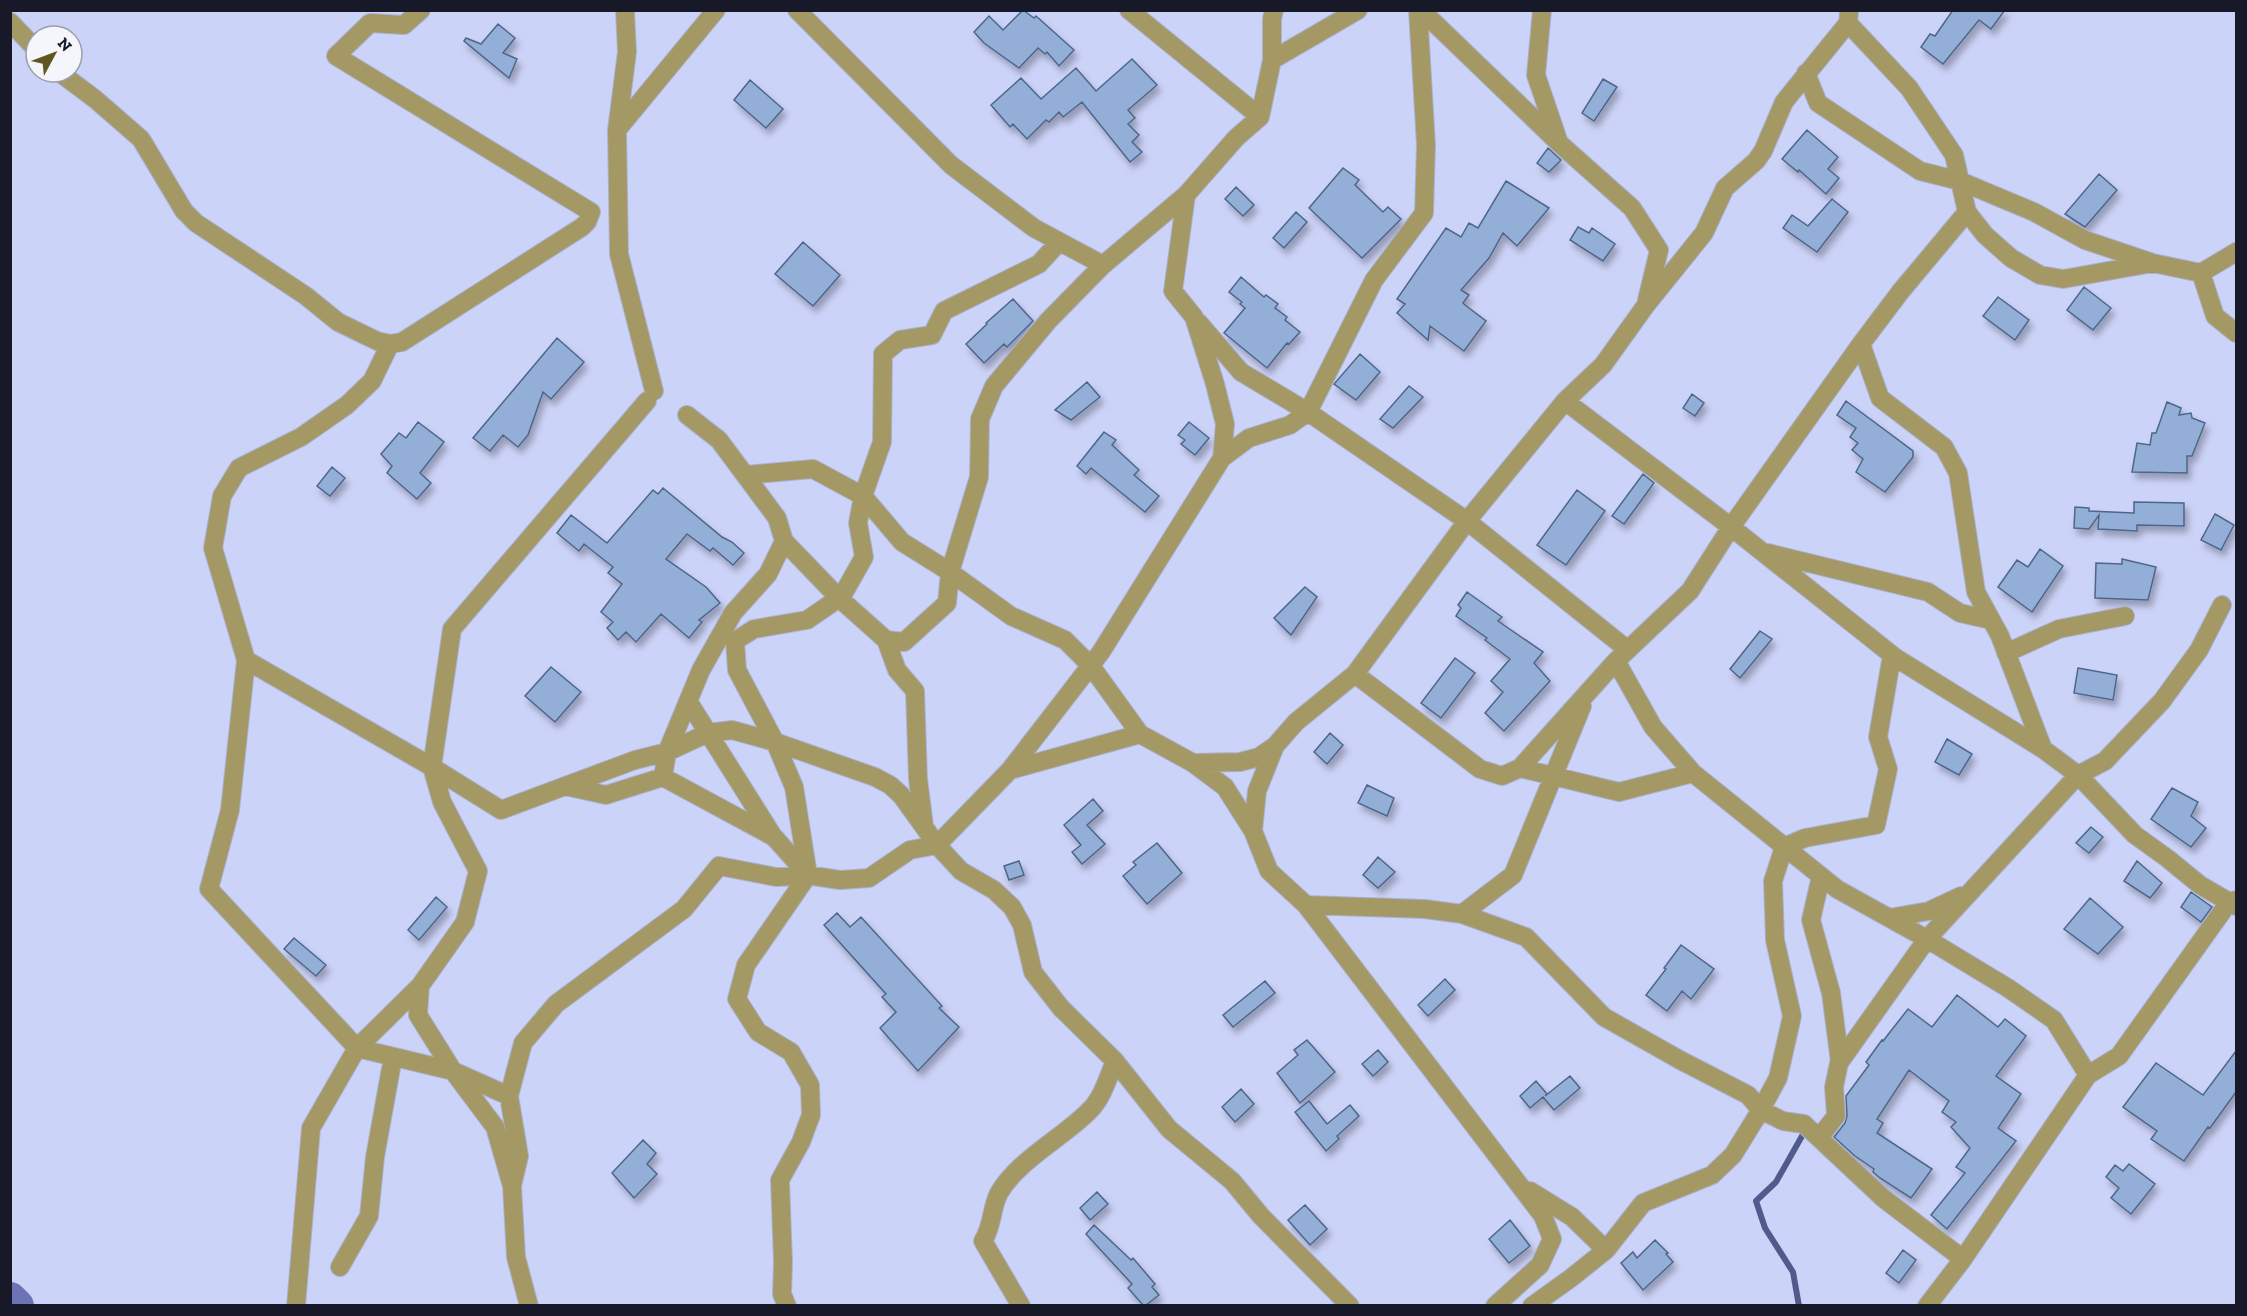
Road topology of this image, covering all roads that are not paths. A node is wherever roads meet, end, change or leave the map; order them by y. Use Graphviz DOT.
graph roads {
  1 [pos="421,10"];
  2 [pos="625,10"];
  3 [pos="716,10"];
  4 [pos="797,10"];
  5 [pos="1129,10"];
  6 [pos="1274,10"];
  7 [pos="1358,10"];
  8 [pos="1420,10"];
  9 [pos="1542,10"];
  10 [pos="1849,17"];
  11 [pos="10,22"];
  12 [pos="24,36"];
  13 [pos="1272,60"];
  14 [pos="1806,73"];
  15 [pos="75,84"];
  16 [pos="1260,117"];
  17 [pos="617,130"];
  18 [pos="1559,143"];
  19 [pos="1960,181"];
  20 [pos="1186,195"];
  21 [pos="1967,212"];
  22 [pos="1059,242"];
  23 [pos="2236,252"];
  24 [pos="2153,263"];
  25 [pos="1103,265"];
  26 [pos="2201,273"];
  27 [pos="1646,304"];
  28 [pos="1194,317"];
  29 [pos="2236,333"];
  30 [pos="390,344"];
  31 [pos="1861,344"];
  32 [pos="1565,401"];
  33 [pos="1308,411"];
  34 [pos="687,415"];
  35 [pos="1222,458"];
  36 [pos="746,475"];
  37 [pos="863,496"];
  38 [pos="1467,521"];
  39 [pos="1731,527"];
  40 [pos="784,541"];
  41 [pos="1763,552"];
  42 [pos="950,572"];
  43 [pos="839,598"];
  44 [pos="2222,605"];
  45 [pos="2125,616"];
  46 [pos="1990,620"];
  47 [pos="886,640"];
  48 [pos="2006,653"];
  49 [pos="1622,655"];
  50 [pos="1892,655"];
  51 [pos="246,660"];
  52 [pos="1091,666"];
  53 [pos="1355,674"];
  54 [pos="1587,694"];
  55 [pos="688,700"];
  56 [pos="708,733"];
  57 [pos="1140,734"];
  58 [pos="775,742"];
  59 [pos="1275,746"];
  60 [pos="2043,749"];
  61 [pos="667,752"];
  62 [pos="1193,763"];
  63 [pos="432,767"];
  64 [pos="1520,768"];
  65 [pos="1010,770"];
  66 [pos="1694,773"];
  67 [pos="2078,775"];
  68 [pos="1554,776"];
  69 [pos="663,777"];
  70 [pos="565,786"];
  71 [pos="924,828"];
  72 [pos="1253,831"];
  73 [pos="774,837"];
  74 [pos="938,845"];
  75 [pos="1784,847"];
  76 [pos="807,875"];
  77 [pos="1821,876"];
  78 [pos="1971,891"];
  79 [pos="2234,903"];
  80 [pos="1306,905"];
  81 [pos="1462,914"];
  82 [pos="1889,918"];
  83 [pos="1927,939"];
  84 [pos="420,986"];
  85 [pos="357,1048"];
  86 [pos="393,1057"];
  87 [pos="1115,1061"];
  88 [pos="1840,1062"];
  89 [pos="453,1071"];
  90 [pos="2088,1075"];
  91 [pos="509,1096"];
  92 [pos="1761,1110"];
  93 [pos="1819,1138"];
  94 [pos="1521,1185"];
  95 [pos="512,1186"];
  96 [pos="1606,1251"];
  97 [pos="1963,1259"];
  98 [pos="340,1267"];
  99 [pos="296,1305"];
  100 [pos="529,1305"];
  101 [pos="787,1305"];
  102 [pos="1021,1305"];
  103 [pos="1350,1305"];
  104 [pos="1495,1305"];
  105 [pos="1532,1305"];
  106 [pos="1927,1305"];
  1 -- 30 [label="street"];
  2 -- 17 [label="street"];
  3 -- 17 [label="street"];
  4 -- 22 [label="street"];
  5 -- 16 [label="street"];
  6 -- 13 [label="street"];
  7 -- 13 [label="street"];
  8 -- 18 [label="street"];
  8 -- 33 [label="street"];
  9 -- 18 [label="street"];
  10 -- 14 [label="street"];
  10 -- 19 [label="street"];
  11 -- 12 [label="street"];
  13 -- 16 [label="street"];
  14 -- 19 [label="street"];
  14 -- 27 [label="street"];
  15 -- 30 [label="street"];
  16 -- 20 [label="street"];
  17 -- 63 [label="street"];
  18 -- 27 [label="street"];
  19 -- 21 [label="street"];
  19 -- 24 [label="street"];
  20 -- 25 [label="street"];
  20 -- 28 [label="street"];
  21 -- 24 [label="street"];
  21 -- 31 [label="street"];
  22 -- 25 [label="street"];
  22 -- 37 [label="street"];
  23 -- 26 [label="street"];
  24 -- 26 [label="street"];
  25 -- 42 [label="street"];
  26 -- 29 [label="street"];
  27 -- 32 [label="street"];
  28 -- 33 [label="street"];
  28 -- 35 [label="street"];
  30 -- 51 [label="street"];
  31 -- 39 [label="street"];
  31 -- 46 [label="street"];
  32 -- 38 [label="street"];
  32 -- 39 [label="street"];
  33 -- 35 [label="street"];
  33 -- 38 [label="street"];
  34 -- 36 [label="street"];
  35 -- 52 [label="street"];
  36 -- 37 [label="street"];
  36 -- 40 [label="street"];
  37 -- 42 [label="street"];
  37 -- 43 [label="street"];
  38 -- 49 [label="street"];
  38 -- 53 [label="street"];
  39 -- 41 [label="street"];
  39 -- 49 [label="street"];
  40 -- 43 [label="street"];
  40 -- 55 [label="street"];
  41 -- 46 [label="street"];
  41 -- 50 [label="street"];
  42 -- 47 [label="street"];
  42 -- 52 [label="street"];
  43 -- 47 [label="street"];
  43 -- 58 [label="street"];
  44 -- 67 [label="street"];
  45 -- 48 [label="street"];
  46 -- 48 [label="street"];
  47 -- 71 [label="street"];
  48 -- 60 [label="street"];
  49 -- 54 [label="street"];
  49 -- 66 [label="street"];
  50 -- 60 [label="street"];
  50 -- 75 [label="street"];
  51 -- 63 [label="street"];
  51 -- 85 [label="street"];
  52 -- 57 [label="street"];
  52 -- 65 [label="street"];
  53 -- 59 [label="street"];
  53 -- 64 [label="street"];
  54 -- 64 [label="street"];
  54 -- 68 [label="street"];
  55 -- 56 [label="street"];
  55 -- 61 [label="street"];
  56 -- 58 [label="street"];
  56 -- 61 [label="street"];
  56 -- 73 [label="street"];
  57 -- 62 [label="street"];
  57 -- 65 [label="street"];
  58 -- 71 [label="street"];
  58 -- 76 [label="street"];
  59 -- 62 [label="street"];
  59 -- 72 [label="street"];
  60 -- 67 [label="street"];
  61 -- 69 [label="street"];
  61 -- 70 [label="street"];
  62 -- 72 [label="street"];
  63 -- 70 [label="street"];
  63 -- 84 [label="street"];
  64 -- 68 [label="street"];
  65 -- 74 [label="street"];
  66 -- 68 [label="street"];
  66 -- 75 [label="street"];
  67 -- 78 [label="street"];
  67 -- 79 [label="street"];
  68 -- 81 [label="street"];
  69 -- 70 [label="street"];
  69 -- 73 [label="street"];
  71 -- 74 [label="street"];
  72 -- 80 [label="street"];
  73 -- 76 [label="street"];
  74 -- 76 [label="street"];
  74 -- 87 [label="street"];
  75 -- 77 [label="street"];
  75 -- 92 [label="street"];
  76 -- 91 [label="street"];
  76 -- 101 [label="street"];
  77 -- 82 [label="street"];
  77 -- 88 [label="street"];
  78 -- 82 [label="street"];
  78 -- 83 [label="street"];
  79 -- 90 [label="street"];
  80 -- 81 [label="street"];
  80 -- 94 [label="street"];
  81 -- 92 [label="street"];
  82 -- 83 [label="street"];
  83 -- 88 [label="street"];
  83 -- 90 [label="street"];
  84 -- 85 [label="street"];
  84 -- 89 [label="street"];
  85 -- 86 [label="street"];
  85 -- 99 [label="street"];
  86 -- 89 [label="street"];
  86 -- 98 [label="street"];
  87 -- 102 [label="street"];
  87 -- 103 [label="street"];
  88 -- 93 [label="street"];
  89 -- 91 [label="street"];
  89 -- 95 [label="street"];
  90 -- 97 [label="street"];
  91 -- 95 [label="street"];
  92 -- 93 [label="street"];
  92 -- 96 [label="street"];
  93 -- 97 [label="street"];
  94 -- 96 [label="street"];
  94 -- 104 [label="street"];
  95 -- 100 [label="street"];
  96 -- 105 [label="street"];
  97 -- 106 [label="street"];
}
